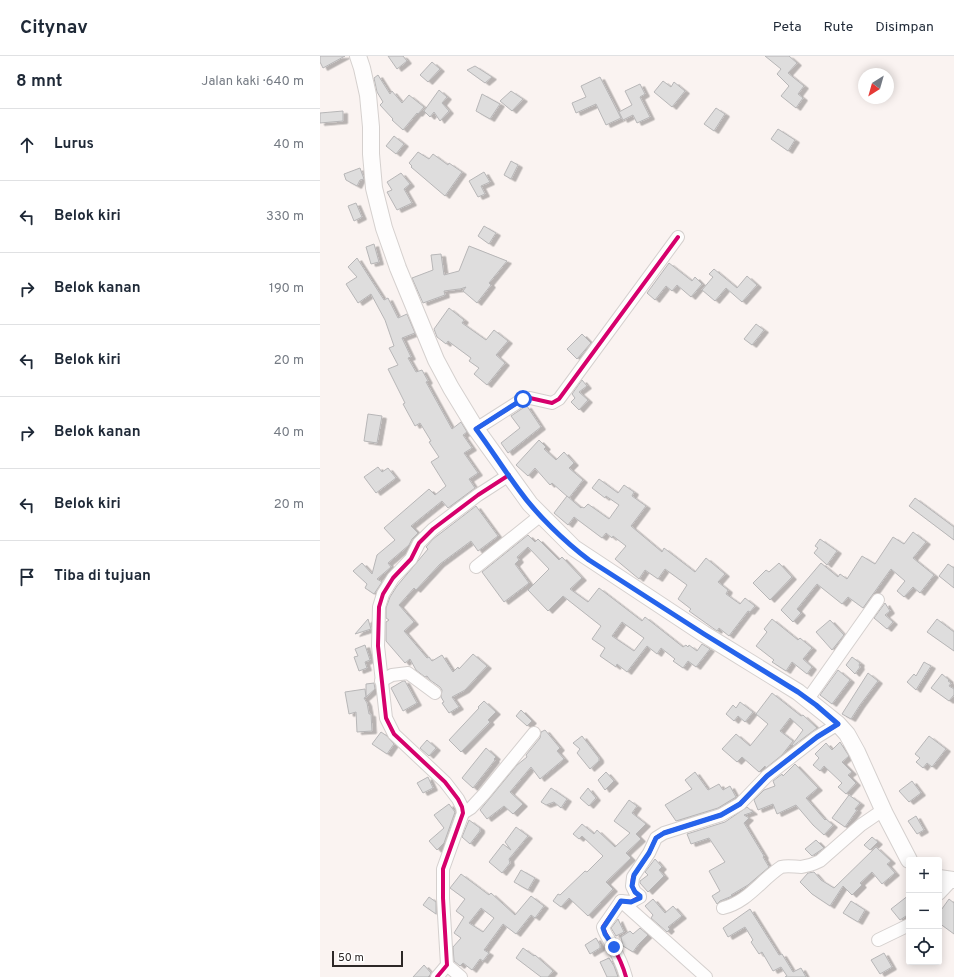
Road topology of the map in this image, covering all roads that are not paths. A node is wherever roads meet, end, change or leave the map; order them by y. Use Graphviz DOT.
graph roads {
  1 [pos="358,56"];
  2 [pos="678,236"];
  3 [pos="476,429"];
  4 [pos="509,475"];
  5 [pos="541,515"];
  6 [pos="476,567"];
  7 [pos="878,600"];
  8 [pos="381,681"];
  9 [pos="435,693"];
  10 [pos="808,699"];
  11 [pos="838,724"];
  12 [pos="534,733"];
  13 [pos="883,810"];
  14 [pos="463,813"];
  15 [pos="908,857"];
  16 [pos="948,879"];
  17 [pos="940,893"];
  18 [pos="621,901"];
  19 [pos="723,908"];
  20 [pos="906,926"];
  21 [pos="878,940"];
  22 [pos="447,965"];
  23 [pos="437,977"];
  24 [pos="461,977"];
  25 [pos="626,977"];
  26 [pos="706,977"];
  1 -- 3 [label="main road"];
  2 -- 3 [label="street"];
  3 -- 4 [label="main road"];
  4 -- 5 [label="main road"];
  4 -- 8 [label="street"];
  5 -- 6 [label="street"];
  5 -- 10 [label="main road"];
  7 -- 10 [label="street"];
  8 -- 9 [label="street"];
  8 -- 14 [label="street"];
  10 -- 11 [label="main road"];
  11 -- 13 [label="main road"];
  11 -- 18 [label="street"];
  12 -- 14 [label="street"];
  13 -- 15 [label="main road"];
  13 -- 19 [label="street"];
  14 -- 22 [label="street"];
  16 -- 17 [label="street"];
  18 -- 25 [label="street"];
  18 -- 26 [label="street"];
  20 -- 21 [label="street"];
  22 -- 23 [label="street"];
  22 -- 24 [label="street"];
}
